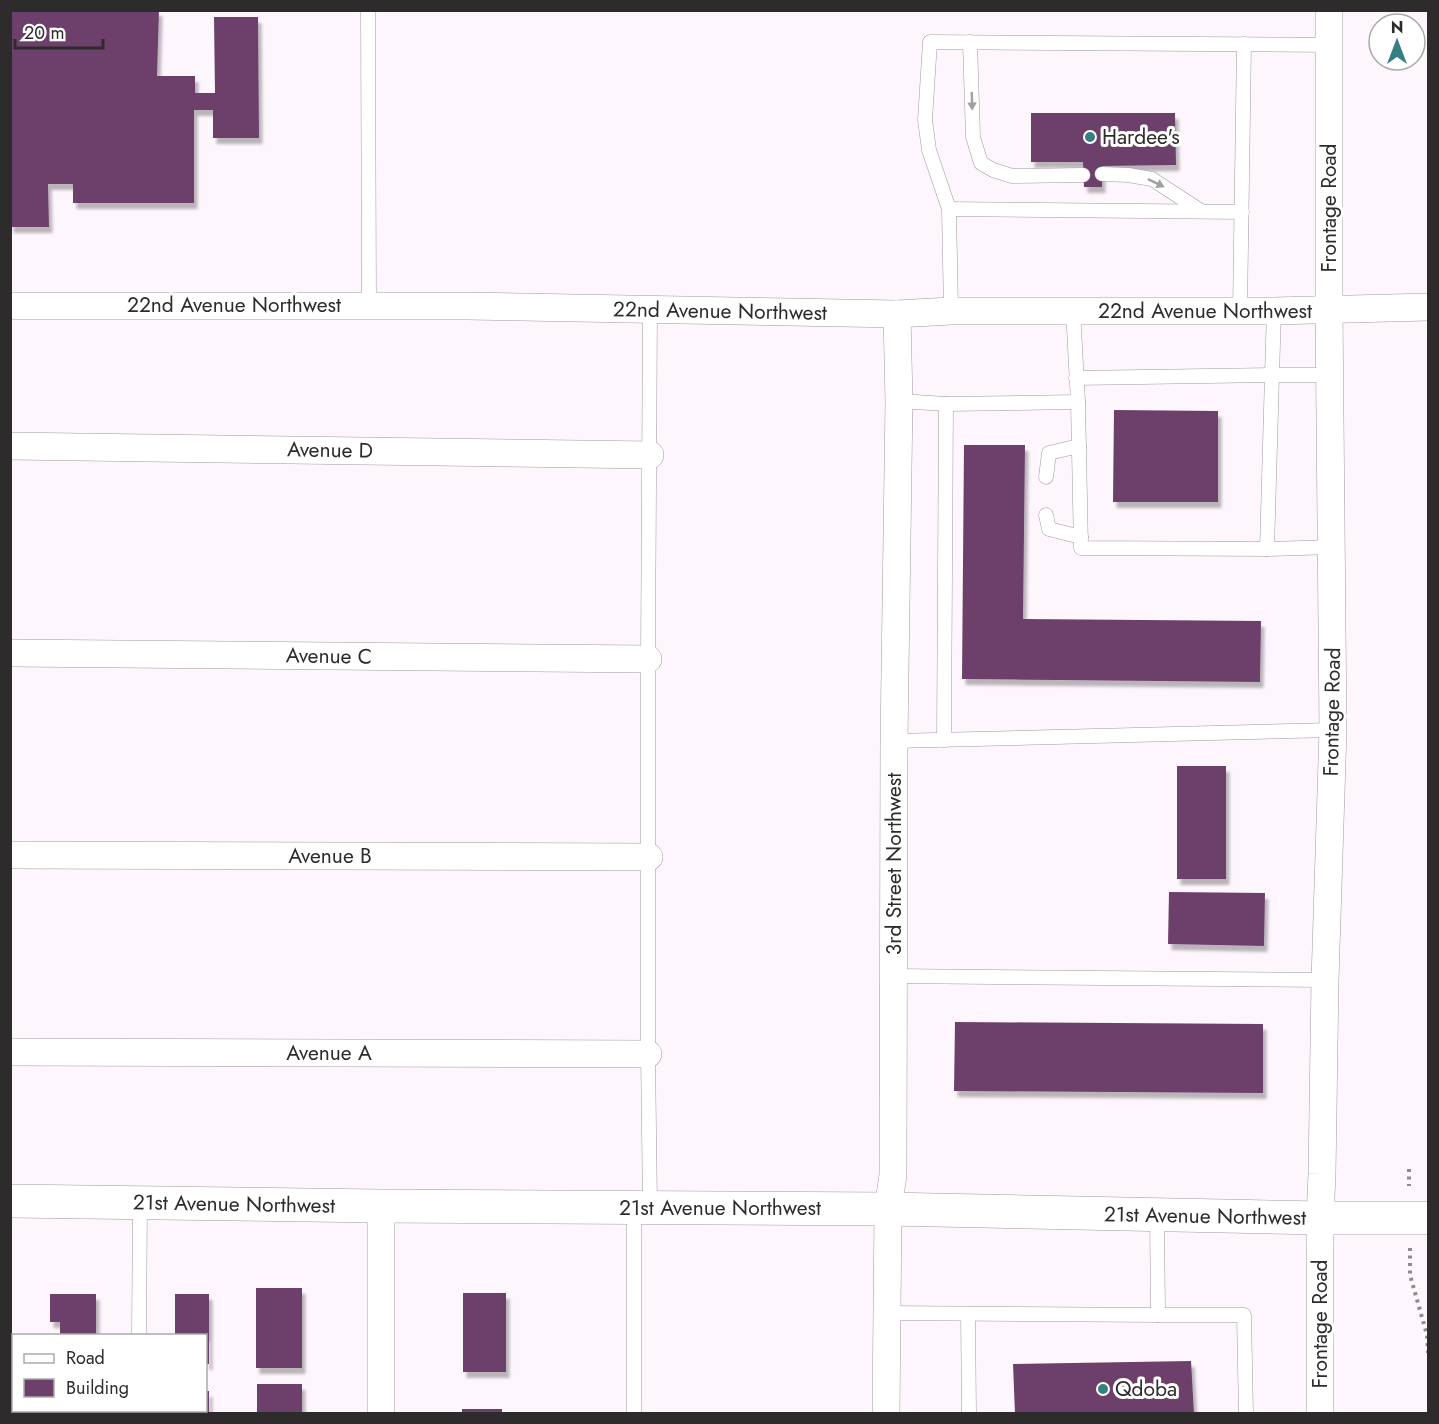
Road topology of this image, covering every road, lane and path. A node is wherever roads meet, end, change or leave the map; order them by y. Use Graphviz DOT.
graph roads {
  1 [pos="368,10"];
  2 [pos="1329,10"];
  3 [pos="970,42"];
  4 [pos="1244,44"];
  5 [pos="1329,45"];
  6 [pos="1102,174"];
  7 [pos="1083,175"];
  8 [pos="949,209"];
  9 [pos="1202,212"];
  10 [pos="1242,212"];
  11 [pos="369,305"];
  12 [pos="10,306"];
  13 [pos="1428,307"];
  14 [pos="650,310"];
  15 [pos="1073,310"];
  16 [pos="951,311"];
  17 [pos="1240,311"];
  18 [pos="1274,311"];
  19 [pos="1329,311"];
  20 [pos="897,314"];
  21 [pos="1272,375"];
  22 [pos="1331,375"];
  23 [pos="1076,378"];
  24 [pos="899,401"];
  25 [pos="1078,402"];
  26 [pos="946,404"];
  27 [pos="10,446"];
  28 [pos="1079,446"];
  29 [pos="650,455"];
  30 [pos="1046,477"];
  31 [pos="1046,516"];
  32 [pos="1081,537"];
  33 [pos="1332,547"];
  34 [pos="1267,549"];
  35 [pos="10,653"];
  36 [pos="648,659"];
  37 [pos="1333,730"];
  38 [pos="944,740"];
  39 [pos="894,741"];
  40 [pos="10,855"];
  41 [pos="649,857"];
  42 [pos="893,976"];
  43 [pos="1324,980"];
  44 [pos="10,1052"];
  45 [pos="648,1054"];
  46 [pos="1409,1169"];
  47 [pos="10,1201"];
  48 [pos="140,1202"];
  49 [pos="381,1206"];
  50 [pos="642,1207"];
  51 [pos="888,1209"];
  52 [pos="1156,1215"];
  53 [pos="1320,1218"];
  54 [pos="1419,1218"];
  55 [pos="887,1313"];
  56 [pos="968,1314"];
  57 [pos="1158,1315"];
  58 [pos="139,1334"];
  59 [pos="1428,1353"];
  60 [pos="381,1413"];
  61 [pos="634,1413"];
  62 [pos="886,1413"];
  63 [pos="969,1413"];
  64 [pos="1246,1413"];
  65 [pos="1320,1413"];
  1 -- 11 [label="lane"];
  2 -- 5 [label="street, Frontage Road"];
  3 -- 4 [label="lane"];
  3 -- 7 [label="lane, one-way"];
  3 -- 8 [label="lane"];
  4 -- 5 [label="lane"];
  4 -- 10 [label="lane"];
  5 -- 19 [label="street, Frontage Road"];
  6 -- 9 [label="lane, one-way"];
  8 -- 9 [label="lane"];
  8 -- 16 [label="lane"];
  9 -- 10 [label="lane"];
  10 -- 17 [label="lane"];
  11 -- 12 [label="street, 22nd Avenue Northwest"];
  11 -- 14 [label="street, 22nd Avenue Northwest"];
  13 -- 19 [label="street, 22nd Avenue Northwest"];
  14 -- 20 [label="street, 22nd Avenue Northwest"];
  14 -- 29 [label="lane"];
  15 -- 16 [label="street, 22nd Avenue Northwest"];
  15 -- 17 [label="street, 22nd Avenue Northwest"];
  15 -- 23 [label="lane"];
  16 -- 20 [label="street, 22nd Avenue Northwest"];
  17 -- 18 [label="street, 22nd Avenue Northwest"];
  18 -- 19 [label="street, 22nd Avenue Northwest"];
  18 -- 21 [label="lane"];
  19 -- 22 [label="street, Frontage Road"];
  20 -- 24 [label="street, 3rd Street Northwest"];
  21 -- 22 [label="lane"];
  21 -- 23 [label="lane"];
  21 -- 34 [label="lane"];
  22 -- 33 [label="street, Frontage Road"];
  23 -- 25 [label="lane"];
  24 -- 26 [label="lane"];
  24 -- 39 [label="street, 3rd Street Northwest"];
  25 -- 26 [label="lane"];
  25 -- 28 [label="lane"];
  26 -- 38 [label="lane"];
  27 -- 29 [label="street, Avenue D"];
  28 -- 30 [label="lane"];
  28 -- 32 [label="lane"];
  29 -- 36 [label="lane"];
  31 -- 32 [label="lane"];
  32 -- 34 [label="lane"];
  33 -- 34 [label="lane"];
  33 -- 37 [label="street, Frontage Road"];
  35 -- 36 [label="street, Avenue C"];
  36 -- 41 [label="lane"];
  37 -- 38 [label="lane"];
  37 -- 43 [label="street, Frontage Road"];
  38 -- 39 [label="lane"];
  39 -- 42 [label="street, 3rd Street Northwest"];
  40 -- 41 [label="street, Avenue B"];
  41 -- 45 [label="lane"];
  42 -- 43 [label="lane"];
  42 -- 51 [label="street, 3rd Street Northwest"];
  43 -- 53 [label="street, Frontage Road"];
  44 -- 45 [label="street, Avenue A"];
  45 -- 50 [label="lane"];
  46 -- 54 [label="path"];
  47 -- 48 [label="street, 21st Avenue Northwest"];
  48 -- 49 [label="street, 21st Avenue Northwest"];
  48 -- 58 [label="lane"];
  49 -- 50 [label="street, 21st Avenue Northwest"];
  49 -- 60 [label="street"];
  50 -- 51 [label="street, 21st Avenue Northwest"];
  50 -- 61 [label="lane"];
  51 -- 52 [label="street, 21st Avenue Northwest"];
  51 -- 55 [label="street, 3rd Street Northwest"];
  52 -- 53 [label="street, 21st Avenue Northwest"];
  52 -- 57 [label="lane"];
  53 -- 54 [label="street, 21st Avenue Northwest"];
  53 -- 65 [label="street, Frontage Road"];
  54 -- 59 [label="path"];
  55 -- 56 [label="lane"];
  55 -- 62 [label="street, 3rd Street Northwest"];
  56 -- 57 [label="lane"];
  56 -- 63 [label="lane"];
  57 -- 64 [label="lane"];
}
